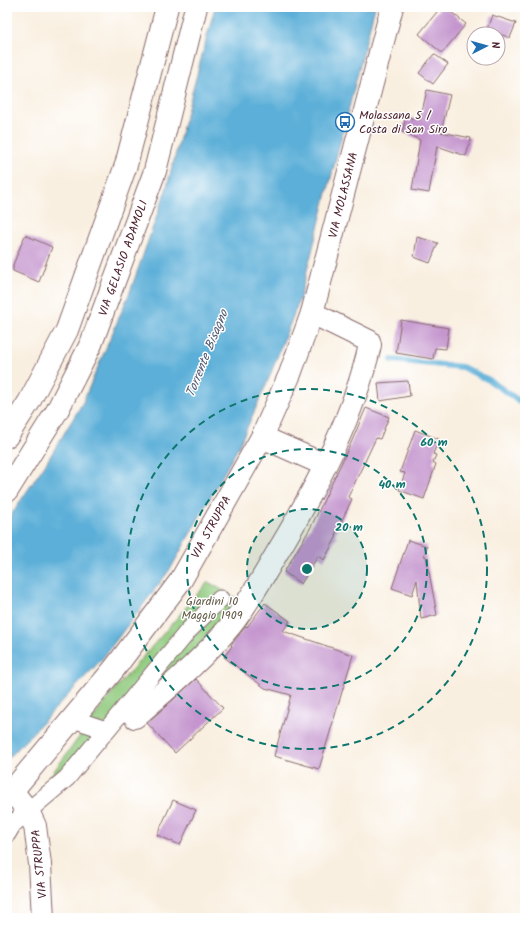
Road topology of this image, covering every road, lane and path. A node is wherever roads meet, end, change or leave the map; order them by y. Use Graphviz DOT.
graph roads {
  1 [pos="166,7"];
  2 [pos="196,7"];
  3 [pos="392,7"];
  4 [pos="312,313"];
  5 [pos="7,436"];
  6 [pos="262,437"];
  7 [pos="325,465"];
  8 [pos="7,491"];
  9 [pos="220,599"];
  10 [pos="199,621"];
  11 [pos="231,625"];
  12 [pos="126,717"];
  13 [pos="73,719"];
  14 [pos="106,730"];
  15 [pos="10,794"];
  16 [pos="28,811"];
  17 [pos="7,834"];
  18 [pos="43,918"];
  1 -- 5 [label="main road"];
  2 -- 8 [label="main road, VIA GELASIO ADAMOLI"];
  3 -- 4 [label="main road, VIA MOLASSANA"];
  4 -- 6 [label="main road, VIA STRUPPA"];
  4 -- 7 [label="main road"];
  6 -- 7 [label="main road"];
  6 -- 13 [label="main road, VIA STRUPPA"];
  7 -- 11 [label="main road"];
  9 -- 10 [label="street, VIA STRUPPA"];
  10 -- 11 [label="street"];
  10 -- 12 [label="street, VIA STRUPPA"];
  11 -- 12 [label="main road"];
  12 -- 14 [label="street, VIA STRUPPA"];
  13 -- 14 [label="street"];
  13 -- 15 [label="main road, VIA STRUPPA"];
  14 -- 16 [label="street, VIA STRUPPA"];
  15 -- 16 [label="main road, VIA STRUPPA"];
  16 -- 17 [label="street, VIA STRUPPA"];
  16 -- 18 [label="main road, VIA STRUPPA"];
}
